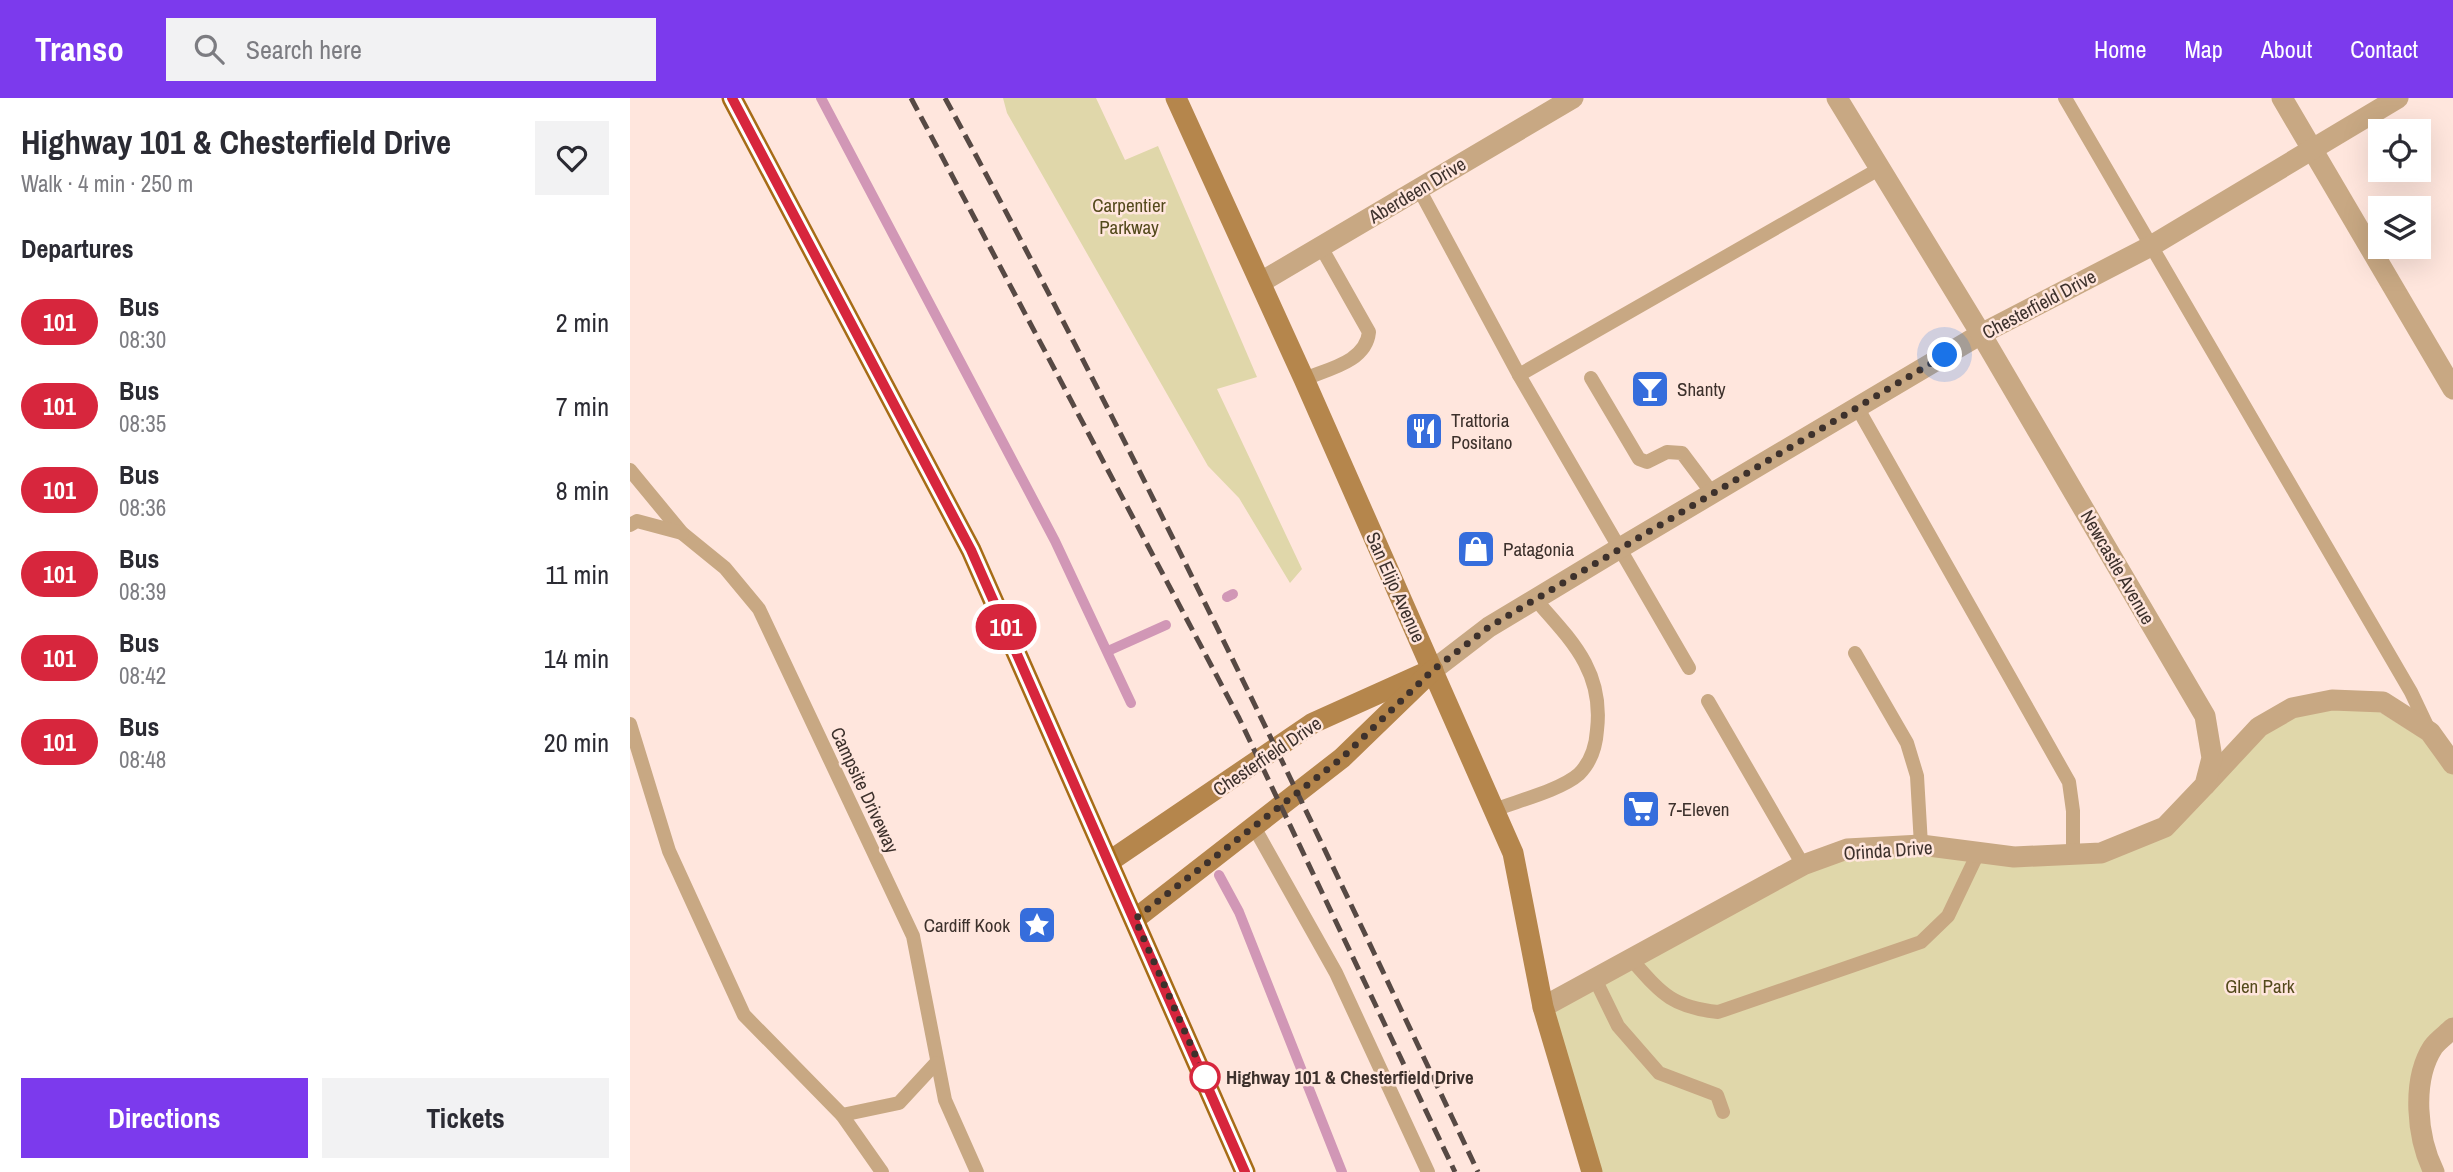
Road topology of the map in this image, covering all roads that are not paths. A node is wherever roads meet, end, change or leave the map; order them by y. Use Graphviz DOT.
graph roads {
  1 [pos="732,98"];
  2 [pos="1176,98"];
  3 [pos="1837,98"];
  4 [pos="2065,98"];
  5 [pos="2282,98"];
  6 [pos="2398,98"];
  7 [pos="1564,100"];
  8 [pos="2312,149"];
  9 [pos="1879,169"];
  10 [pos="1419,189"];
  11 [pos="2151,246"];
  12 [pos="1321,247"];
  13 [pos="1261,282"];
  14 [pos="1981,334"];
  15 [pos="1520,375"];
  16 [pos="1591,378"];
  17 [pos="1304,379"];
  18 [pos="2453,389"];
  19 [pos="1857,407"];
  20 [pos="630,470"];
  21 [pos="1712,494"];
  22 [pos="630,525"];
  23 [pos="682,533"];
  24 [pos="1620,548"];
  25 [pos="1535,599"];
  26 [pos="1855,653"];
  27 [pos="1689,668"];
  28 [pos="1433,670"];
  29 [pos="1708,701"];
  30 [pos="630,724"];
  31 [pos="2430,732"];
  32 [pos="2453,764"];
  33 [pos="2205,785"];
  34 [pos="1494,810"];
  35 [pos="1254,827"];
  36 [pos="1921,845"];
  37 [pos="1979,851"];
  38 [pos="2073,855"];
  39 [pos="1110,861"];
  40 [pos="1803,865"];
  41 [pos="1135,919"];
  42 [pos="1631,959"];
  43 [pos="1595,979"];
  44 [pos="1543,1007"];
  45 [pos="2453,1028"];
  46 [pos="936,1063"];
  47 [pos="1723,1112"];
  48 [pos="842,1115"];
  49 [pos="882,1172"];
  50 [pos="977,1172"];
  51 [pos="1245,1172"];
  52 [pos="1427,1172"];
  53 [pos="1592,1172"];
  54 [pos="2434,1172"];
  1 -- 39 [label="main road"];
  2 -- 13 [label="main road, San Elijo Avenue"];
  3 -- 9 [label="street, Newcastle Avenue"];
  4 -- 11 [label="lane"];
  5 -- 8 [label="street"];
  6 -- 8 [label="street, Chesterfield Drive"];
  7 -- 10 [label="street, Aberdeen Drive"];
  8 -- 11 [label="street, Chesterfield Drive"];
  8 -- 18 [label="street"];
  9 -- 14 [label="street, Newcastle Avenue"];
  9 -- 15 [label="lane"];
  10 -- 12 [label="street, Aberdeen Drive"];
  10 -- 15 [label="lane"];
  11 -- 14 [label="street, Chesterfield Drive"];
  11 -- 31 [label="lane"];
  12 -- 13 [label="street, Aberdeen Drive"];
  12 -- 17 [label="lane"];
  13 -- 17 [label="main road, San Elijo Avenue"];
  14 -- 19 [label="street, Chesterfield Drive"];
  14 -- 33 [label="street, Newcastle Avenue"];
  15 -- 24 [label="lane"];
  16 -- 21 [label="lane"];
  17 -- 28 [label="main road, San Elijo Avenue"];
  19 -- 21 [label="street, Chesterfield Drive"];
  19 -- 38 [label="lane"];
  20 -- 23 [label="lane, Campsite Driveway"];
  21 -- 24 [label="street, Chesterfield Drive"];
  22 -- 23 [label="lane"];
  23 -- 46 [label="lane, Campsite Driveway"];
  24 -- 25 [label="street, Chesterfield Drive"];
  24 -- 27 [label="lane"];
  25 -- 28 [label="street, Chesterfield Drive"];
  25 -- 34 [label="lane"];
  26 -- 36 [label="lane"];
  28 -- 34 [label="main road, San Elijo Avenue"];
  28 -- 35 [label="main road, Chesterfield Drive"];
  28 -- 39 [label="main road, Chesterfield Drive"];
  29 -- 40 [label="lane"];
  30 -- 48 [label="lane"];
  31 -- 32 [label="street"];
  31 -- 33 [label="street"];
  33 -- 38 [label="street, Orinda Drive"];
  34 -- 44 [label="main road, San Elijo Avenue"];
  35 -- 41 [label="main road, Chesterfield Drive"];
  35 -- 52 [label="lane"];
  36 -- 37 [label="street, Orinda Drive"];
  36 -- 40 [label="street, Orinda Drive"];
  37 -- 38 [label="street, Orinda Drive"];
  37 -- 42 [label="lane"];
  39 -- 41 [label="main road"];
  40 -- 42 [label="street, Orinda Drive"];
  41 -- 51 [label="main road"];
  42 -- 43 [label="street, Orinda Drive"];
  43 -- 44 [label="street, Orinda Drive"];
  43 -- 47 [label="lane"];
  44 -- 53 [label="main road, San Elijo Avenue"];
  45 -- 54 [label="street"];
  46 -- 48 [label="lane"];
  46 -- 50 [label="lane, Campsite Driveway"];
  48 -- 49 [label="lane"];
}
